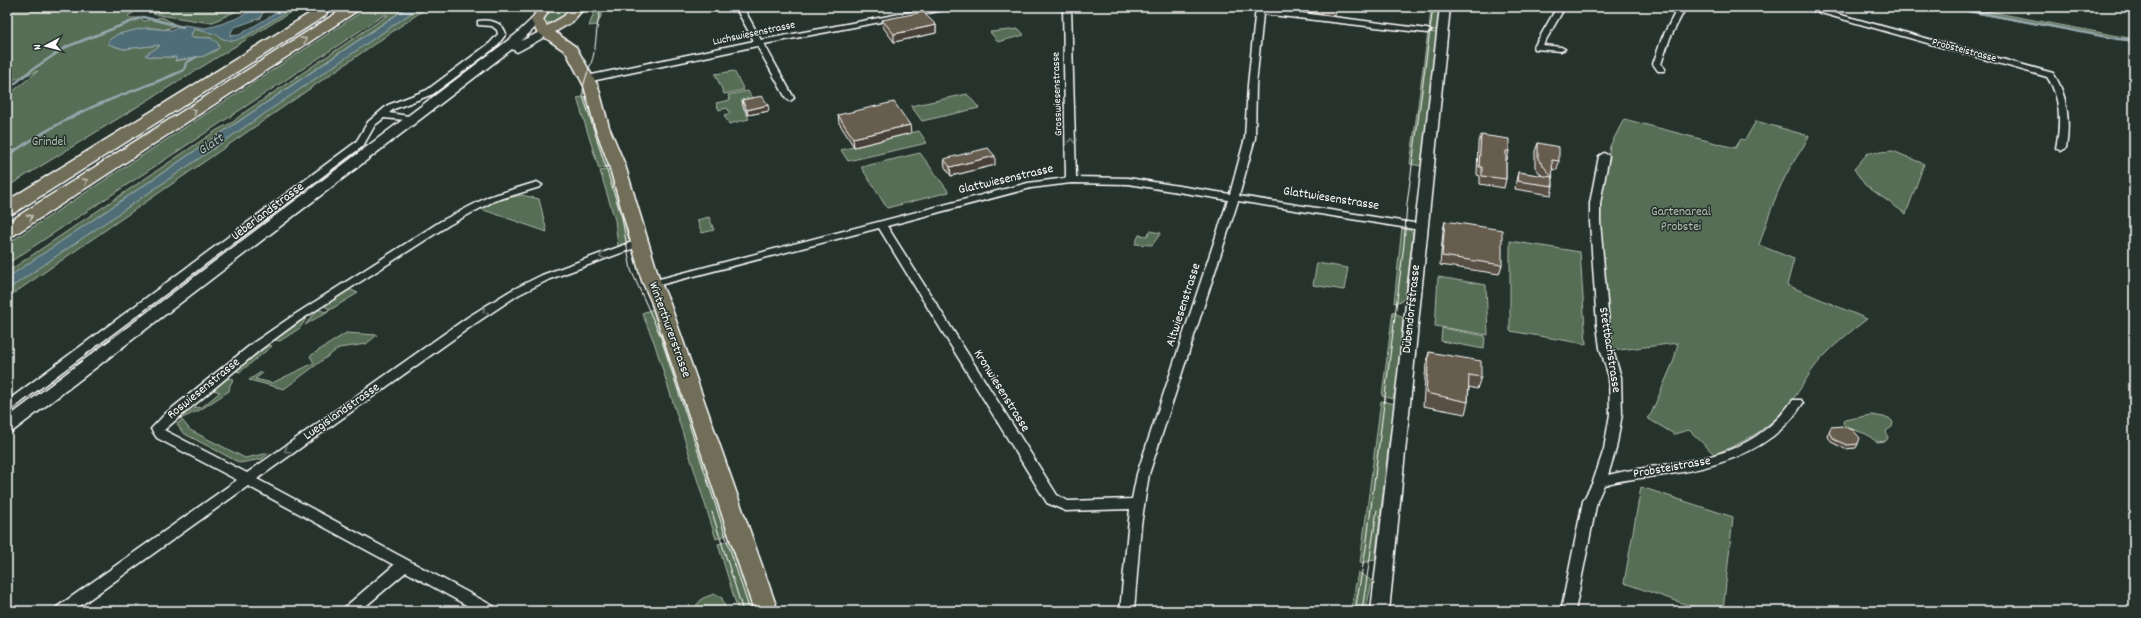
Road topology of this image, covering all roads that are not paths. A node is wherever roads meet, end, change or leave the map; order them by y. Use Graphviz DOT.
graph roads {
  1 [pos="318,7"];
  2 [pos="329,7"];
  3 [pos="356,7"];
  4 [pos="545,7"];
  5 [pos="579,7"];
  6 [pos="739,7"];
  7 [pos="949,7"];
  8 [pos="1067,7"];
  9 [pos="1445,7"];
  10 [pos="1561,7"];
  11 [pos="1682,7"];
  12 [pos="1804,7"];
  13 [pos="1259,9"];
  14 [pos="568,19"];
  15 [pos="481,23"];
  16 [pos="540,25"];
  17 [pos="1427,31"];
  18 [pos="759,44"];
  19 [pos="1560,49"];
  20 [pos="571,50"];
  21 [pos="1661,69"];
  22 [pos="587,79"];
  23 [pos="790,98"];
  24 [pos="382,115"];
  25 [pos="412,119"];
  26 [pos="2061,148"];
  27 [pos="1604,156"];
  28 [pos="1071,180"];
  29 [pos="537,185"];
  30 [pos="1234,197"];
  31 [pos="7,201"];
  32 [pos="7,209"];
  33 [pos="882,225"];
  34 [pos="1420,227"];
  35 [pos="7,231"];
  36 [pos="639,243"];
  37 [pos="652,284"];
  38 [pos="1797,402"];
  39 [pos="7,407"];
  40 [pos="7,427"];
  41 [pos="246,479"];
  42 [pos="1599,482"];
  43 [pos="1136,504"];
  44 [pos="404,565"];
  45 [pos="62,611"];
  46 [pos="350,611"];
  47 [pos="490,611"];
  48 [pos="766,611"];
  49 [pos="1127,611"];
  50 [pos="1380,611"];
  51 [pos="1568,611"];
  1 -- 31 [label="highway"];
  2 -- 32 [label="highway"];
  35 -- 3 [label="highway, one-way"];
  4 -- 16 [label="main road, Ueberlandstrasse"];
  5 -- 14 [label="main road"];
  6 -- 18 [label="street"];
  7 -- 18 [label="street, Luchswiesenstrasse"];
  28 -- 8 [label="street, Grosswiesenstrasse, one-way"];
  9 -- 34 [label="street, Dübendorfstrasse"];
  10 -- 19 [label="street"];
  11 -- 21 [label="street"];
  12 -- 26 [label="street, Probsteistrasse"];
  13 -- 17 [label="street"];
  13 -- 30 [label="street, Altwiesenstrasse"];
  14 -- 16 [label="main road"];
  14 -- 20 [label="main road, Winterthurerstrasse"];
  15 -- 24 [label="street, Ueberlandstrasse"];
  16 -- 20 [label="main road, Winterthurerstrasse"];
  16 -- 25 [label="main road, Ueberlandstrasse"];
  18 -- 22 [label="street, Luchswiesenstrasse"];
  18 -- 23 [label="street"];
  20 -- 22 [label="main road, Winterthurerstrasse"];
  22 -- 36 [label="main road, Winterthurerstrasse"];
  24 -- 25 [label="street"];
  24 -- 39 [label="street, Ueberlandstrasse"];
  25 -- 40 [label="main road, Ueberlandstrasse"];
  27 -- 42 [label="street, Stettbachstrasse"];
  28 -- 30 [label="street, Glattwiesenstrasse"];
  28 -- 33 [label="street, Glattwiesenstrasse"];
  29 -- 41 [label="street, Roswiesenstrasse"];
  30 -- 34 [label="street, Glattwiesenstrasse"];
  30 -- 43 [label="street, Altwiesenstrasse"];
  33 -- 37 [label="street, Glattwiesenstrasse"];
  33 -- 43 [label="street, Kronwiesenstrasse"];
  34 -- 50 [label="street, Dübendorfstrasse"];
  36 -- 37 [label="main road, Winterthurerstrasse"];
  36 -- 41 [label="street, Luegislandstrasse, one-way"];
  37 -- 48 [label="main road, Winterthurerstrasse"];
  38 -- 42 [label="street, Probsteistrasse"];
  41 -- 44 [label="street, Roswiesenstrasse"];
  41 -- 45 [label="street, Luegislandstrasse"];
  42 -- 51 [label="street, Stettbachstrasse"];
  43 -- 49 [label="street, Altwiesenstrasse"];
  44 -- 46 [label="street"];
  44 -- 47 [label="street, Roswiesenstrasse"];
}
